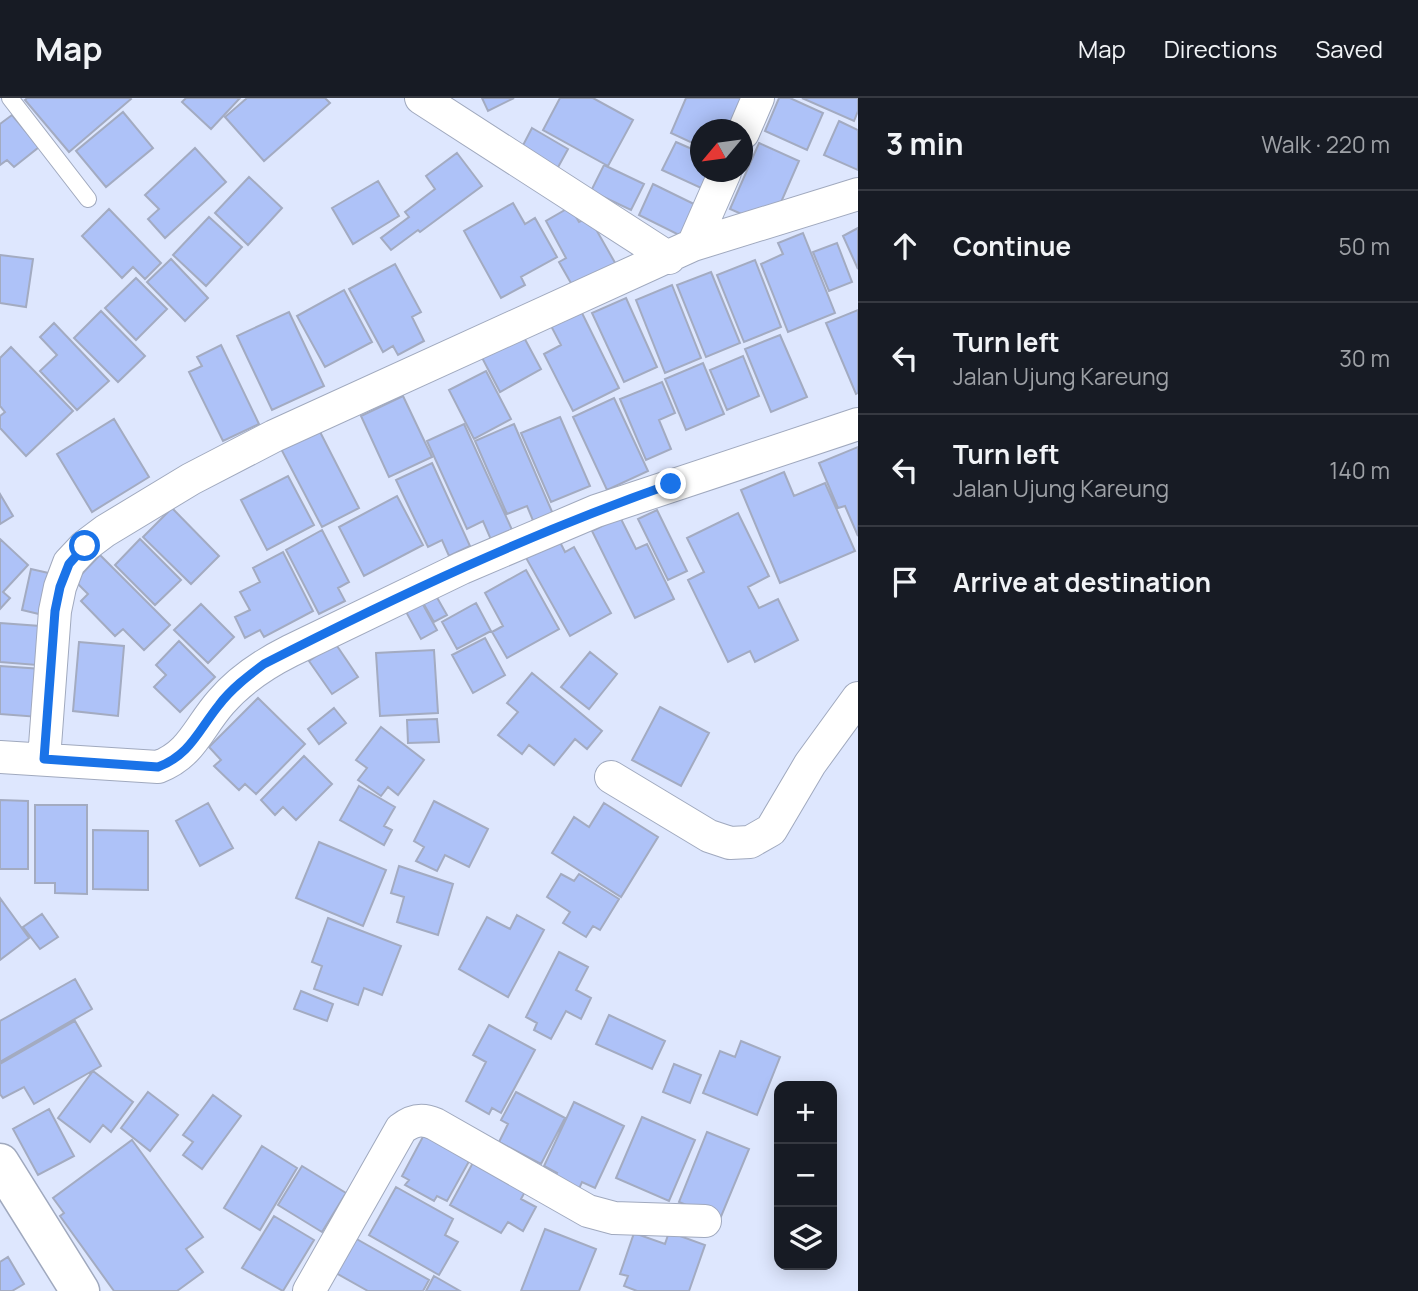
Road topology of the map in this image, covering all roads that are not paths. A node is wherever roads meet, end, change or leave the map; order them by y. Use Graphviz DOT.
graph roads {
  1 [pos="10,98"];
  2 [pos="421,98"];
  3 [pos="758,98"];
  4 [pos="749,119"];
  5 [pos="720,182"];
  6 [pos="858,194"];
  7 [pos="88,199"];
  8 [pos="681,252"];
  9 [pos="858,424"];
  10 [pos="858,698"];
  11 [pos="0,757"];
  12 [pos="44,759"];
  13 [pos="611,777"];
  14 [pos="0,1163"];
  15 [pos="705,1221"];
  16 [pos="80,1291"];
  17 [pos="309,1291"];
  1 -- 7 [label="lane"];
  2 -- 8 [label="street"];
  3 -- 4 [label="street"];
  5 -- 8 [label="street"];
  6 -- 8 [label="street"];
  8 -- 12 [label="street"];
  9 -- 12 [label="street"];
  10 -- 13 [label="street"];
  11 -- 12 [label="street"];
  14 -- 16 [label="main road"];
  15 -- 17 [label="street"];
}
